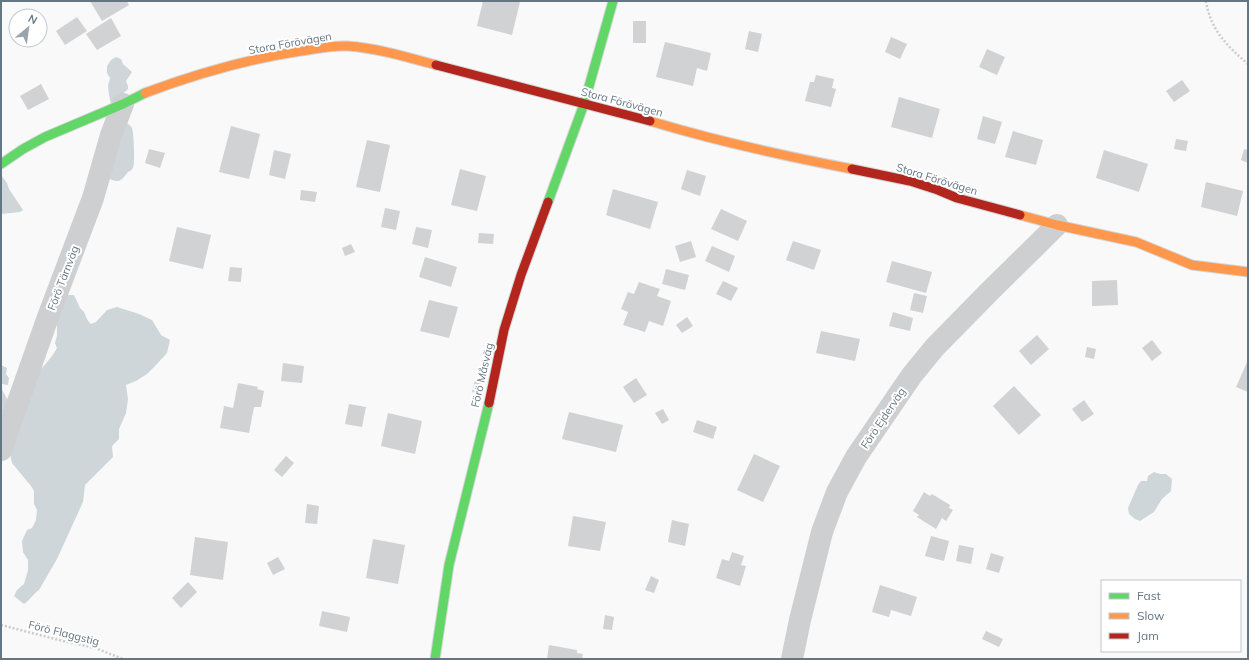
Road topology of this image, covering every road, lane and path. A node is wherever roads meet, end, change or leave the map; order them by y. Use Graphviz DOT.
graph roads {
  1 [pos="613,1"];
  2 [pos="1206,1"];
  3 [pos="1248,64"];
  4 [pos="123,104"];
  5 [pos="584,104"];
  6 [pos="1,164"];
  7 [pos="1057,225"];
  8 [pos="1248,272"];
  9 [pos="1,450"];
  10 [pos="1,625"];
  11 [pos="122,659"];
  12 [pos="435,659"];
  13 [pos="792,659"];
  1 -- 5 [label="street, Förö Måsväg"];
  2 -- 3 [label="path"];
  4 -- 5 [label="street, Stora Förövägen"];
  4 -- 6 [label="street, Stora Förövägen"];
  4 -- 9 [label="street, Förö Tärnväg"];
  5 -- 7 [label="street, Stora Förövägen"];
  5 -- 12 [label="street, Förö Måsväg"];
  7 -- 8 [label="street, Stora Förövägen"];
  7 -- 13 [label="street, Förö Ejderväg"];
  10 -- 11 [label="path, Förö Flaggstig"];
}
